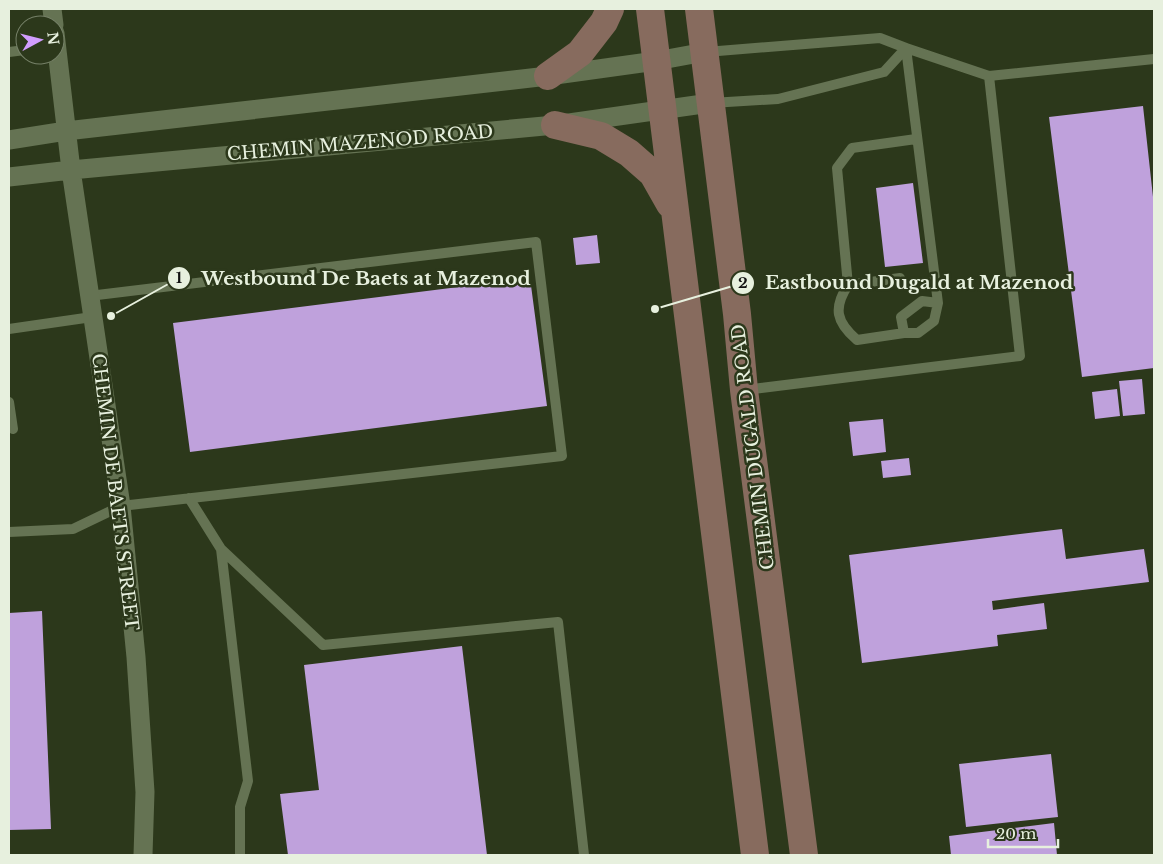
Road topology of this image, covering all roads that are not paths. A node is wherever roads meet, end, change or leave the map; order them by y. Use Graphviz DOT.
graph roads {
  1 [pos="610,9"];
  2 [pos="650,9"];
  3 [pos="699,9"];
  4 [pos="906,48"];
  5 [pos="705,52"];
  6 [pos="1154,60"];
  7 [pos="656,61"];
  8 [pos="59,65"];
  9 [pos="548,76"];
  10 [pos="989,76"];
  11 [pos="710,103"];
  12 [pos="662,111"];
  13 [pos="555,125"];
  14 [pos="66,131"];
  15 [pos="916,139"];
  16 [pos="9,140"];
  17 [pos="71,170"];
  18 [pos="9,177"];
  19 [pos="676,214"];
  20 [pos="900,278"];
  21 [pos="848,285"];
  22 [pos="89,296"];
  23 [pos="938,303"];
  24 [pos="92,317"];
  25 [pos="9,329"];
  26 [pos="904,333"];
  27 [pos="744,390"];
  28 [pos="9,402"];
  29 [pos="13,429"];
  30 [pos="189,498"];
  31 [pos="121,506"];
  32 [pos="9,532"];
  33 [pos="221,549"];
  34 [pos="143,855"];
  35 [pos="240,855"];
  36 [pos="584,855"];
  37 [pos="755,855"];
  38 [pos="804,855"];
  1 -- 9 [label="main road"];
  2 -- 7 [label="main road"];
  3 -- 5 [label="main road, CHEMIN DUGALD ROAD"];
  4 -- 5 [label="lane"];
  4 -- 10 [label="lane"];
  4 -- 11 [label="lane"];
  4 -- 15 [label="lane"];
  5 -- 7 [label="street"];
  5 -- 11 [label="main road, CHEMIN DUGALD ROAD"];
  6 -- 10 [label="lane"];
  7 -- 9 [label="street"];
  7 -- 12 [label="main road"];
  8 -- 14 [label="street, CHEMIN DE BAETS STREET"];
  9 -- 14 [label="street"];
  10 -- 27 [label="lane"];
  11 -- 12 [label="street, CHEMIN MAZENOD ROAD"];
  11 -- 27 [label="main road, CHEMIN DUGALD ROAD"];
  12 -- 13 [label="street, CHEMIN MAZENOD ROAD"];
  12 -- 19 [label="main road"];
  13 -- 17 [label="street, CHEMIN MAZENOD ROAD"];
  13 -- 19 [label="main road"];
  14 -- 16 [label="street"];
  14 -- 17 [label="street, CHEMIN DE BAETS STREET"];
  15 -- 21 [label="lane"];
  15 -- 23 [label="lane"];
  17 -- 18 [label="street, CHEMIN MAZENOD ROAD"];
  17 -- 22 [label="street, CHEMIN DE BAETS STREET"];
  19 -- 37 [label="main road"];
  20 -- 21 [label="lane"];
  21 -- 26 [label="lane"];
  22 -- 24 [label="street, CHEMIN DE BAETS STREET"];
  22 -- 30 [label="lane"];
  23 -- 26 [label="lane"];
  23 -- 26 [label="lane"];
  24 -- 25 [label="lane"];
  24 -- 31 [label="street, CHEMIN DE BAETS STREET"];
  27 -- 38 [label="main road, CHEMIN DUGALD ROAD"];
  28 -- 29 [label="lane"];
  30 -- 31 [label="lane"];
  30 -- 33 [label="lane"];
  31 -- 32 [label="lane"];
  31 -- 34 [label="street, CHEMIN DE BAETS STREET"];
  33 -- 35 [label="lane"];
  33 -- 36 [label="lane"];
}
